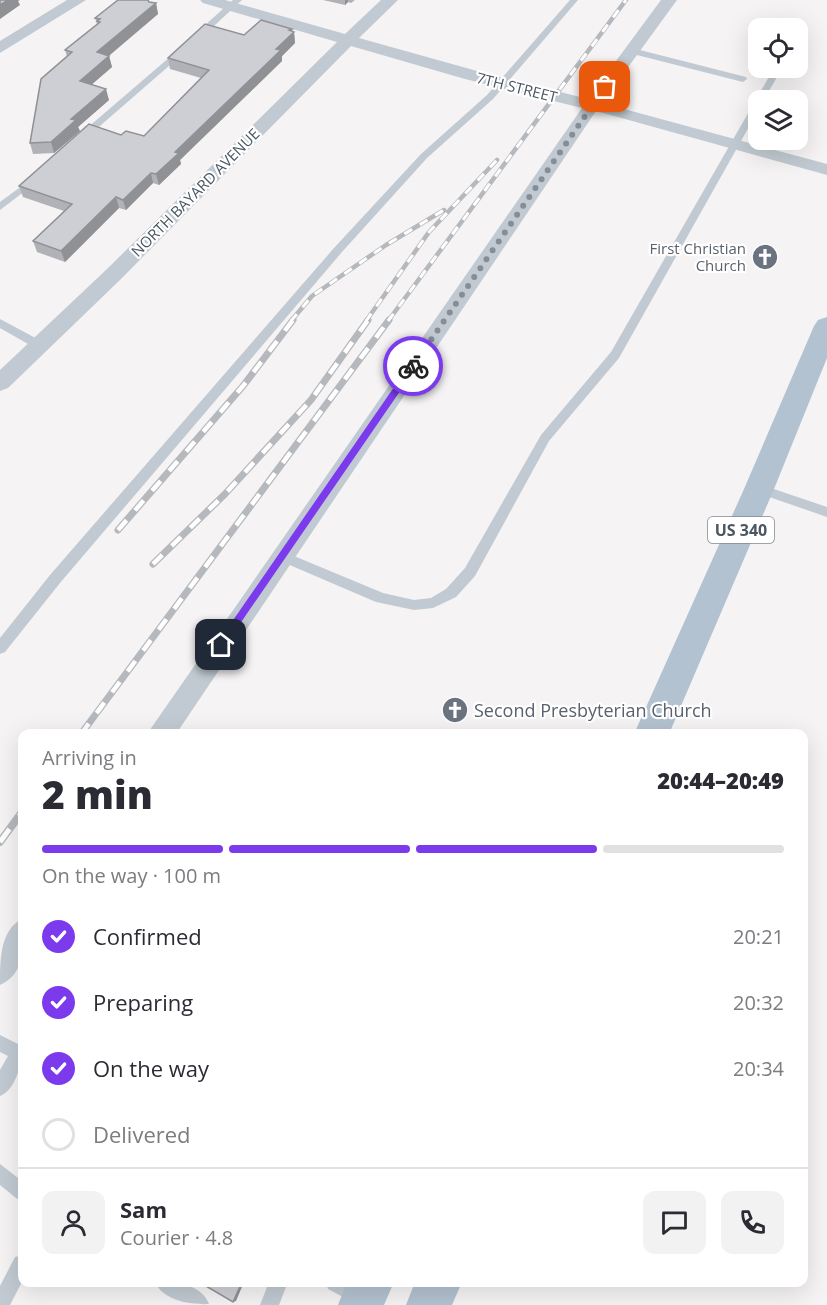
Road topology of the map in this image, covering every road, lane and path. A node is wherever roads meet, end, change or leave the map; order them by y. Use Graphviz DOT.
graph roads {
  1 [pos="78,0"];
  2 [pos="208,0"];
  3 [pos="390,0"];
  4 [pos="574,0"];
  5 [pos="669,0"];
  6 [pos="235,3"];
  7 [pos="349,40"];
  8 [pos="193,41"];
  9 [pos="0,48"];
  10 [pos="185,48"];
  11 [pos="632,51"];
  12 [pos="772,78"];
  13 [pos="743,79"];
  14 [pos="502,83"];
  15 [pos="592,105"];
  16 [pos="74,144"];
  17 [pos="735,144"];
  18 [pos="827,170"];
  19 [pos="41,173"];
  20 [pos="0,207"];
  21 [pos="0,323"];
  22 [pos="827,326"];
  23 [pos="39,345"];
  24 [pos="0,383"];
  25 [pos="759,489"];
  26 [pos="827,512"];
  27 [pos="282,556"];
  28 [pos="0,648"];
  29 [pos="163,729"];
  30 [pos="653,729"];
  31 [pos="18,941"];
  32 [pos="0,970"];
  33 [pos="0,1043"];
  34 [pos="18,1049"];
  35 [pos="18,1055"];
  36 [pos="0,1087"];
  37 [pos="0,1173"];
  38 [pos="18,1189"];
  39 [pos="18,1271"];
  40 [pos="172,1287"];
  41 [pos="277,1287"];
  42 [pos="437,1287"];
  43 [pos="0,1305"];
  44 [pos="202,1305"];
  45 [pos="269,1305"];
  46 [pos="429,1305"];
  1 -- 9 [label="street"];
  2 -- 6 [label="street, 7TH STREET"];
  3 -- 7 [label="street, NORTH BAYARD AVENUE"];
  4 -- 14 [label="lane"];
  5 -- 11 [label="street"];
  6 -- 7 [label="street, 7TH STREET"];
  6 -- 8 [label="lane"];
  7 -- 14 [label="street, 7TH STREET"];
  7 -- 23 [label="street, NORTH BAYARD AVENUE"];
  10 -- 16 [label="lane"];
  11 -- 13 [label="lane"];
  11 -- 15 [label="street"];
  12 -- 17 [label="lane"];
  14 -- 15 [label="street, 7TH STREET"];
  14 -- 28 [label="lane"];
  15 -- 17 [label="street, 7TH STREET"];
  15 -- 27 [label="street"];
  17 -- 18 [label="street, 7TH STREET"];
  17 -- 27 [label="lane"];
  19 -- 20 [label="lane"];
  21 -- 23 [label="lane"];
  22 -- 25 [label="main road, US 340"];
  23 -- 24 [label="street, NORTH BAYARD AVENUE"];
  25 -- 26 [label="lane"];
  25 -- 30 [label="main road, US 340"];
  27 -- 29 [label="street"];
  31 -- 32 [label="street"];
  33 -- 34 [label="lane"];
  35 -- 36 [label="lane"];
  37 -- 38 [label="lane"];
  39 -- 43 [label="lane"];
  40 -- 44 [label="lane"];
  41 -- 45 [label="lane"];
  42 -- 46 [label="main road"];
}
